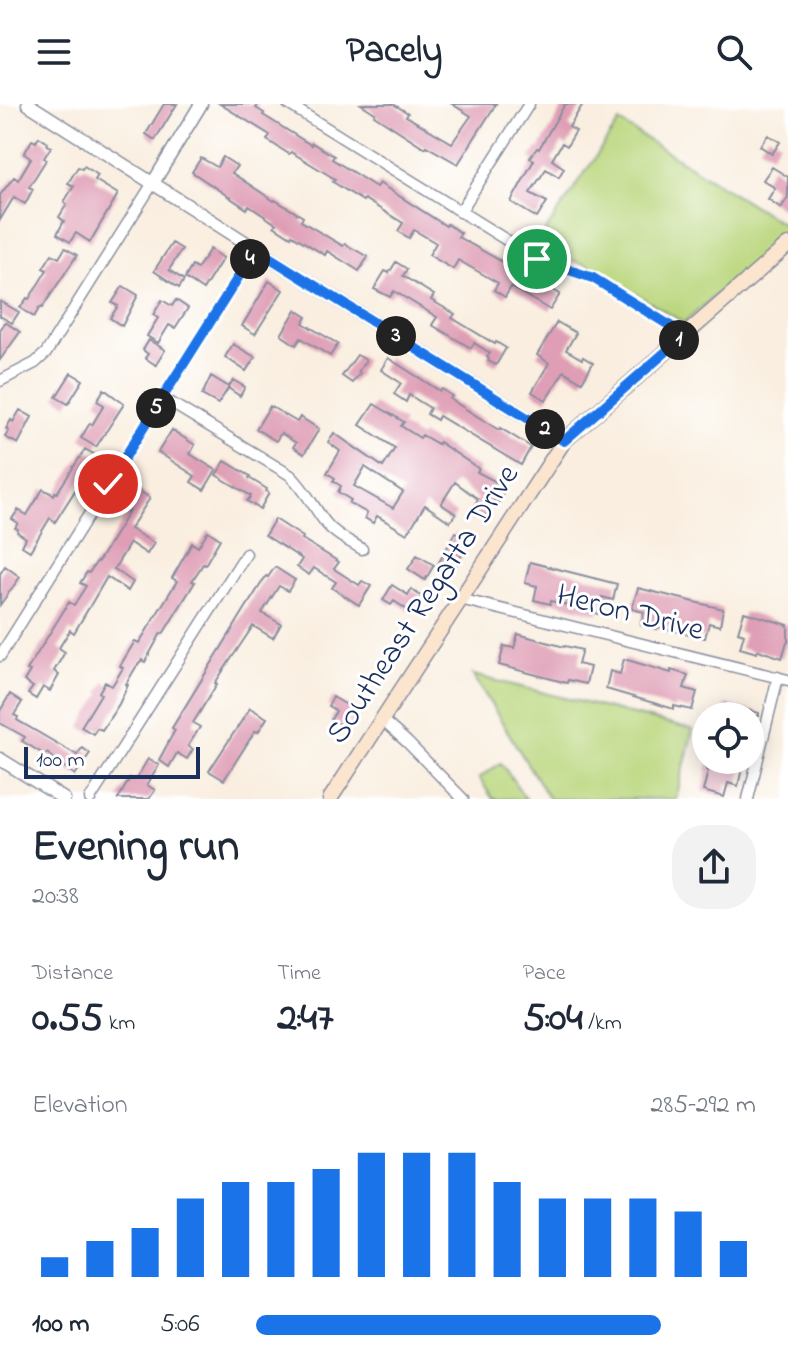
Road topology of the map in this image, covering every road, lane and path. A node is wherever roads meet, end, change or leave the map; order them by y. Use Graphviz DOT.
graph roads {
  1 [pos="28,104"];
  2 [pos="201,104"];
  3 [pos="288,104"];
  4 [pos="529,104"];
  5 [pos="153,183"];
  6 [pos="460,212"];
  7 [pos="788,245"];
  8 [pos="256,249"];
  9 [pos="685,335"];
  10 [pos="0,381"];
  11 [pos="163,398"];
  12 [pos="564,441"];
  13 [pos="362,549"];
  14 [pos="246,554"];
  15 [pos="460,599"];
  16 [pos="0,656"];
  17 [pos="783,679"];
  18 [pos="382,720"];
  19 [pos="0,759"];
  20 [pos="64,799"];
  21 [pos="90,799"];
  22 [pos="330,799"];
  23 [pos="463,799"];
  24 [pos="748,799"];
  1 -- 5 [label="street"];
  2 -- 5 [label="street"];
  3 -- 6 [label="street"];
  4 -- 6 [label="street"];
  5 -- 8 [label="street"];
  5 -- 10 [label="street"];
  6 -- 9 [label="street"];
  7 -- 9 [label="main road, Southeast Regatta Drive"];
  8 -- 11 [label="street"];
  8 -- 12 [label="street"];
  9 -- 12 [label="main road, Southeast Regatta Drive"];
  11 -- 13 [label="street"];
  11 -- 16 [label="street"];
  12 -- 15 [label="main road, Southeast Regatta Drive"];
  14 -- 21 [label="street"];
  15 -- 17 [label="street, Heron Drive"];
  15 -- 18 [label="main road, Southeast Regatta Drive"];
  17 -- 24 [label="street"];
  18 -- 22 [label="main road, Southeast Regatta Drive"];
  18 -- 23 [label="street"];
  19 -- 20 [label="street"];
}
